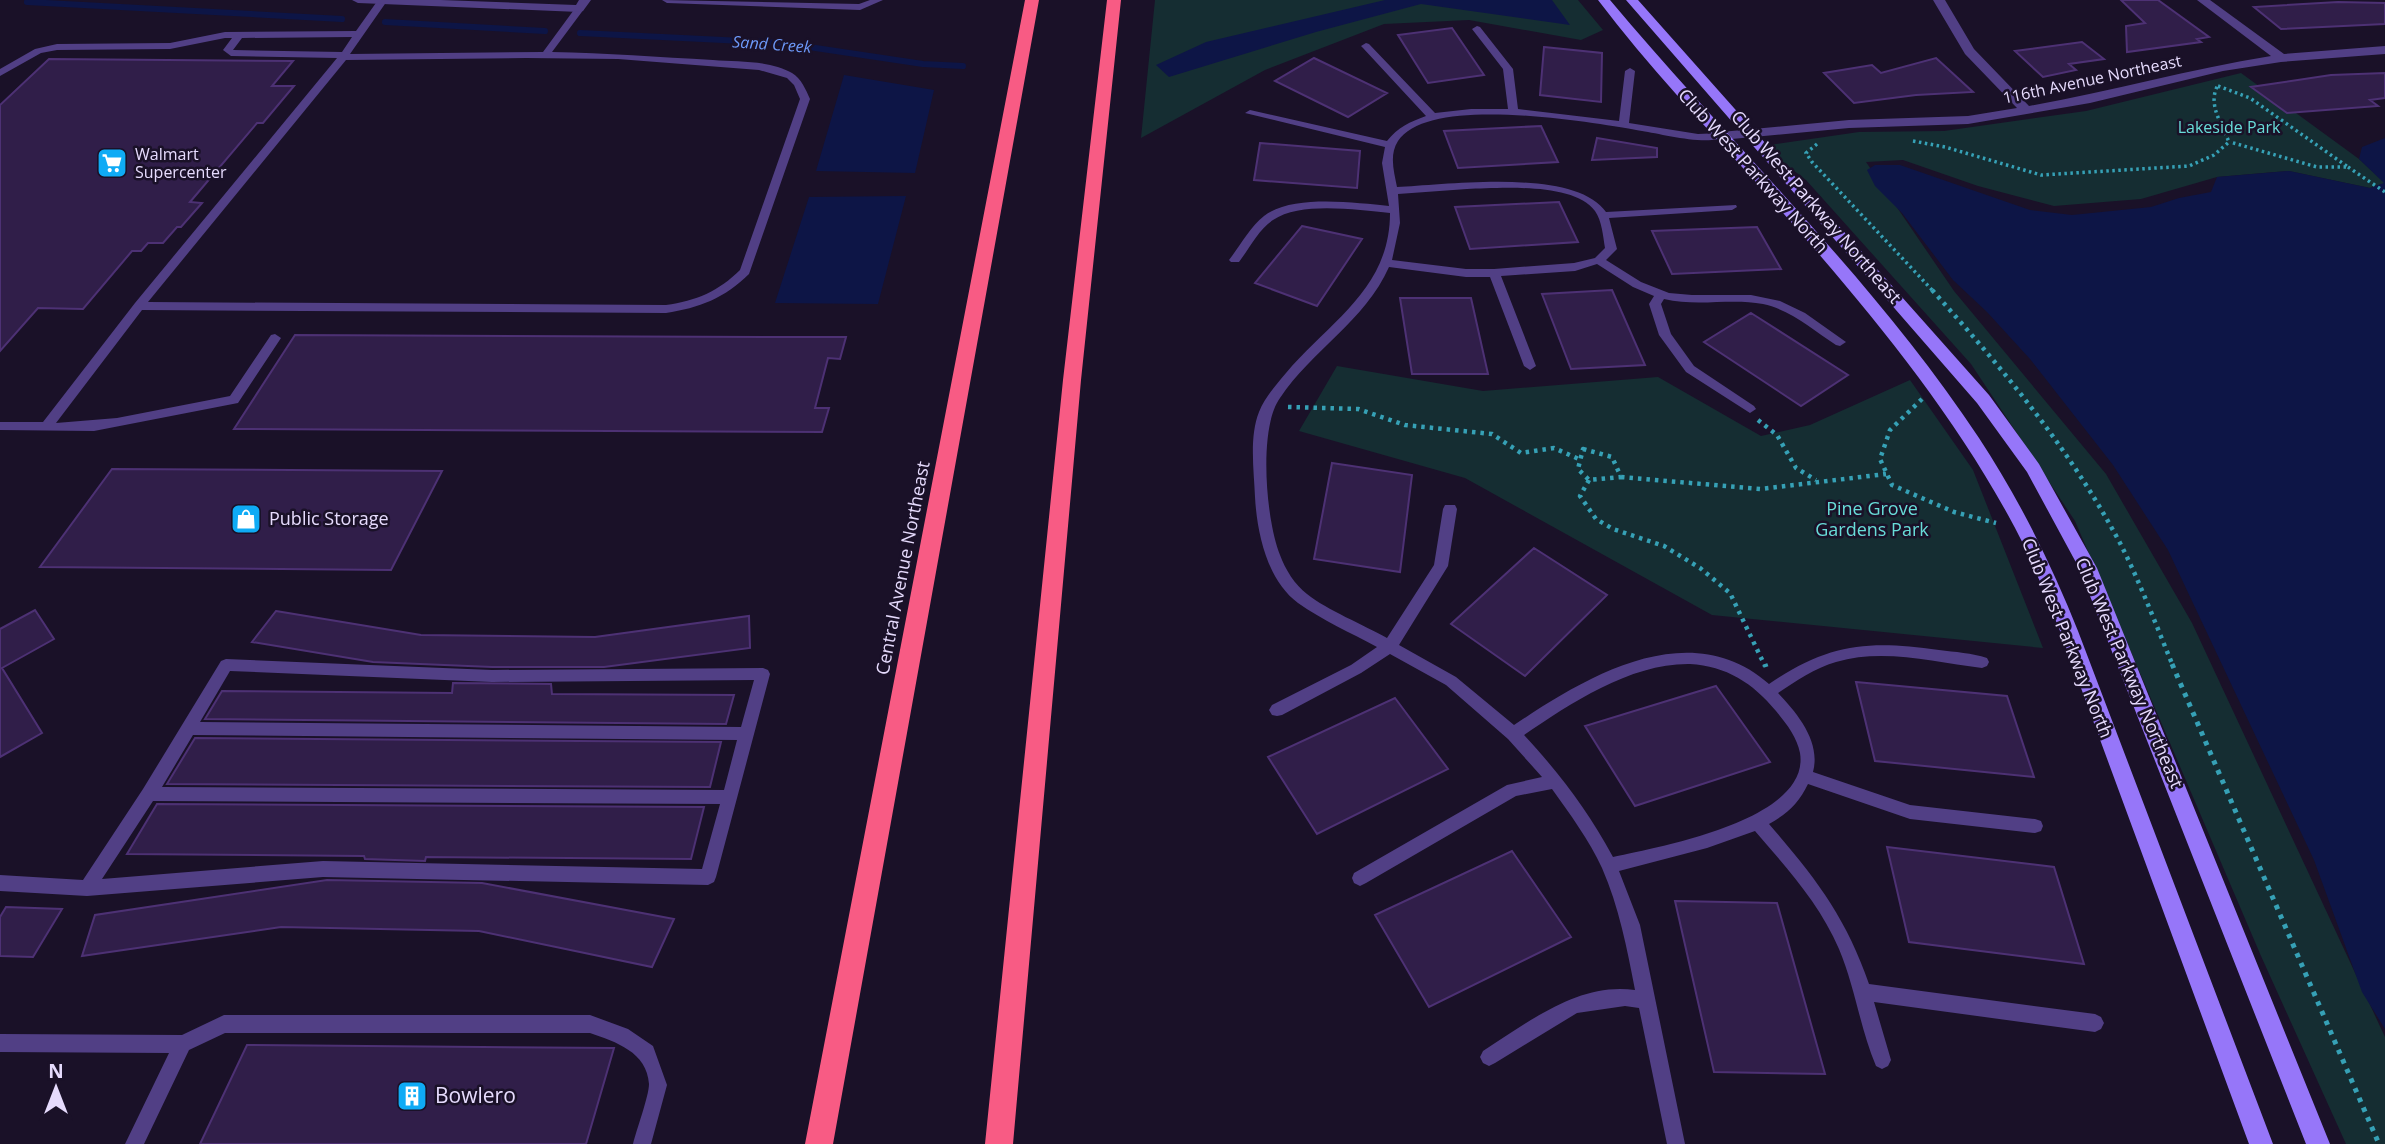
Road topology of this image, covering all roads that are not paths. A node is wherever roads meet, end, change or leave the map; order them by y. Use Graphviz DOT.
graph roads {
  1 [pos="358,0"];
  2 [pos="374,0"];
  3 [pos="667,0"];
  4 [pos="878,0"];
  5 [pos="1032,0"];
  6 [pos="1114,0"];
  7 [pos="1604,0"];
  8 [pos="1632,0"];
  9 [pos="1939,0"];
  10 [pos="2203,0"];
  11 [pos="382,1"];
  12 [pos="582,4"];
  13 [pos="1477,29"];
  14 [pos="358,34"];
  15 [pos="239,35"];
  16 [pos="1366,46"];
  17 [pos="2385,50"];
  18 [pos="343,56"];
  19 [pos="545,56"];
  20 [pos="2281,58"];
  21 [pos="1630,71"];
  22 [pos="0,73"];
  23 [pos="2026,110"];
  24 [pos="1513,112"];
  25 [pos="1250,113"];
  26 [pos="1433,117"];
  27 [pos="1623,126"];
  28 [pos="1751,132"];
  29 [pos="1721,136"];
  30 [pos="1390,145"];
  31 [pos="1391,191"];
  32 [pos="1732,207"];
  33 [pos="1395,210"];
  34 [pos="1604,215"];
  35 [pos="1235,260"];
  36 [pos="1598,260"];
  37 [pos="1386,263"];
  38 [pos="1494,273"];
  39 [pos="1660,295"];
  40 [pos="139,306"];
  41 [pos="275,338"];
  42 [pos="1840,342"];
  43 [pos="1530,366"];
  44 [pos="1750,408"];
  45 [pos="0,426"];
  46 [pos="46,427"];
  47 [pos="1450,509"];
  48 [pos="1390,646"];
  49 [pos="1982,662"];
  50 [pos="1768,692"];
  51 [pos="1277,710"];
  52 [pos="189,728"];
  53 [pos="747,734"];
  54 [pos="1513,734"];
  55 [pos="1804,776"];
  56 [pos="1556,781"];
  57 [pos="149,794"];
  58 [pos="730,797"];
  59 [pos="1759,824"];
  60 [pos="2035,825"];
  61 [pos="1609,865"];
  62 [pos="1360,878"];
  63 [pos="0,883"];
  64 [pos="87,888"];
  65 [pos="1861,992"];
  66 [pos="1646,1000"];
  67 [pos="2095,1023"];
  68 [pos="0,1043"];
  69 [pos="183,1044"];
  70 [pos="1489,1057"];
  71 [pos="1882,1060"];
  72 [pos="134,1144"];
  73 [pos="642,1144"];
  74 [pos="818,1144"];
  75 [pos="999,1144"];
  76 [pos="1676,1144"];
  77 [pos="2261,1144"];
  78 [pos="2318,1144"];
  1 -- 2 [label="street"];
  2 -- 11 [label="street"];
  3 -- 4 [label="lane"];
  5 -- 74 [label="highway, Central Avenue Northeast"];
  6 -- 75 [label="highway"];
  7 -- 29 [label="street, Club West Parkway North"];
  8 -- 28 [label="street, Club West Parkway Northeast"];
  9 -- 23 [label="street"];
  10 -- 20 [label="street"];
  11 -- 12 [label="street"];
  11 -- 14 [label="lane"];
  12 -- 19 [label="lane"];
  13 -- 24 [label="lane"];
  14 -- 15 [label="lane"];
  14 -- 18 [label="lane"];
  15 -- 18 [label="lane"];
  15 -- 22 [label="lane"];
  16 -- 26 [label="lane"];
  17 -- 20 [label="street, 116th Avenue Northeast"];
  18 -- 19 [label="lane"];
  18 -- 40 [label="lane"];
  19 -- 40 [label="lane"];
  20 -- 23 [label="street, 116th Avenue Northeast"];
  21 -- 27 [label="lane"];
  23 -- 28 [label="street, 116th Avenue Northeast"];
  24 -- 26 [label="lane"];
  24 -- 27 [label="lane"];
  25 -- 30 [label="lane"];
  26 -- 30 [label="lane"];
  27 -- 29 [label="lane"];
  28 -- 29 [label="street, 116th Avenue Northeast"];
  28 -- 78 [label="street, Club West Parkway Northeast"];
  29 -- 77 [label="street, Club West Parkway North"];
  30 -- 31 [label="lane"];
  31 -- 33 [label="lane"];
  31 -- 34 [label="lane"];
  32 -- 34 [label="lane"];
  33 -- 35 [label="lane"];
  33 -- 37 [label="lane"];
  34 -- 36 [label="lane"];
  36 -- 38 [label="lane"];
  36 -- 39 [label="lane"];
  37 -- 38 [label="lane"];
  37 -- 48 [label="lane"];
  38 -- 43 [label="lane"];
  39 -- 42 [label="lane"];
  39 -- 44 [label="lane"];
  40 -- 46 [label="lane"];
  41 -- 46 [label="lane"];
  45 -- 46 [label="lane"];
  47 -- 48 [label="lane"];
  48 -- 51 [label="lane"];
  48 -- 54 [label="lane"];
  49 -- 50 [label="lane"];
  50 -- 54 [label="lane"];
  50 -- 55 [label="lane"];
  52 -- 53 [label="lane"];
  52 -- 53 [label="lane"];
  52 -- 57 [label="lane"];
  53 -- 58 [label="lane"];
  54 -- 56 [label="lane"];
  55 -- 59 [label="lane"];
  55 -- 60 [label="lane"];
  56 -- 61 [label="lane"];
  56 -- 62 [label="lane"];
  57 -- 58 [label="lane"];
  57 -- 64 [label="lane"];
  58 -- 64 [label="lane"];
  59 -- 61 [label="lane"];
  59 -- 65 [label="lane"];
  61 -- 66 [label="lane"];
  63 -- 64 [label="lane"];
  65 -- 67 [label="lane"];
  65 -- 71 [label="lane"];
  66 -- 70 [label="lane"];
  66 -- 76 [label="lane"];
  68 -- 69 [label="lane"];
  69 -- 72 [label="lane"];
  69 -- 73 [label="lane"];
}
